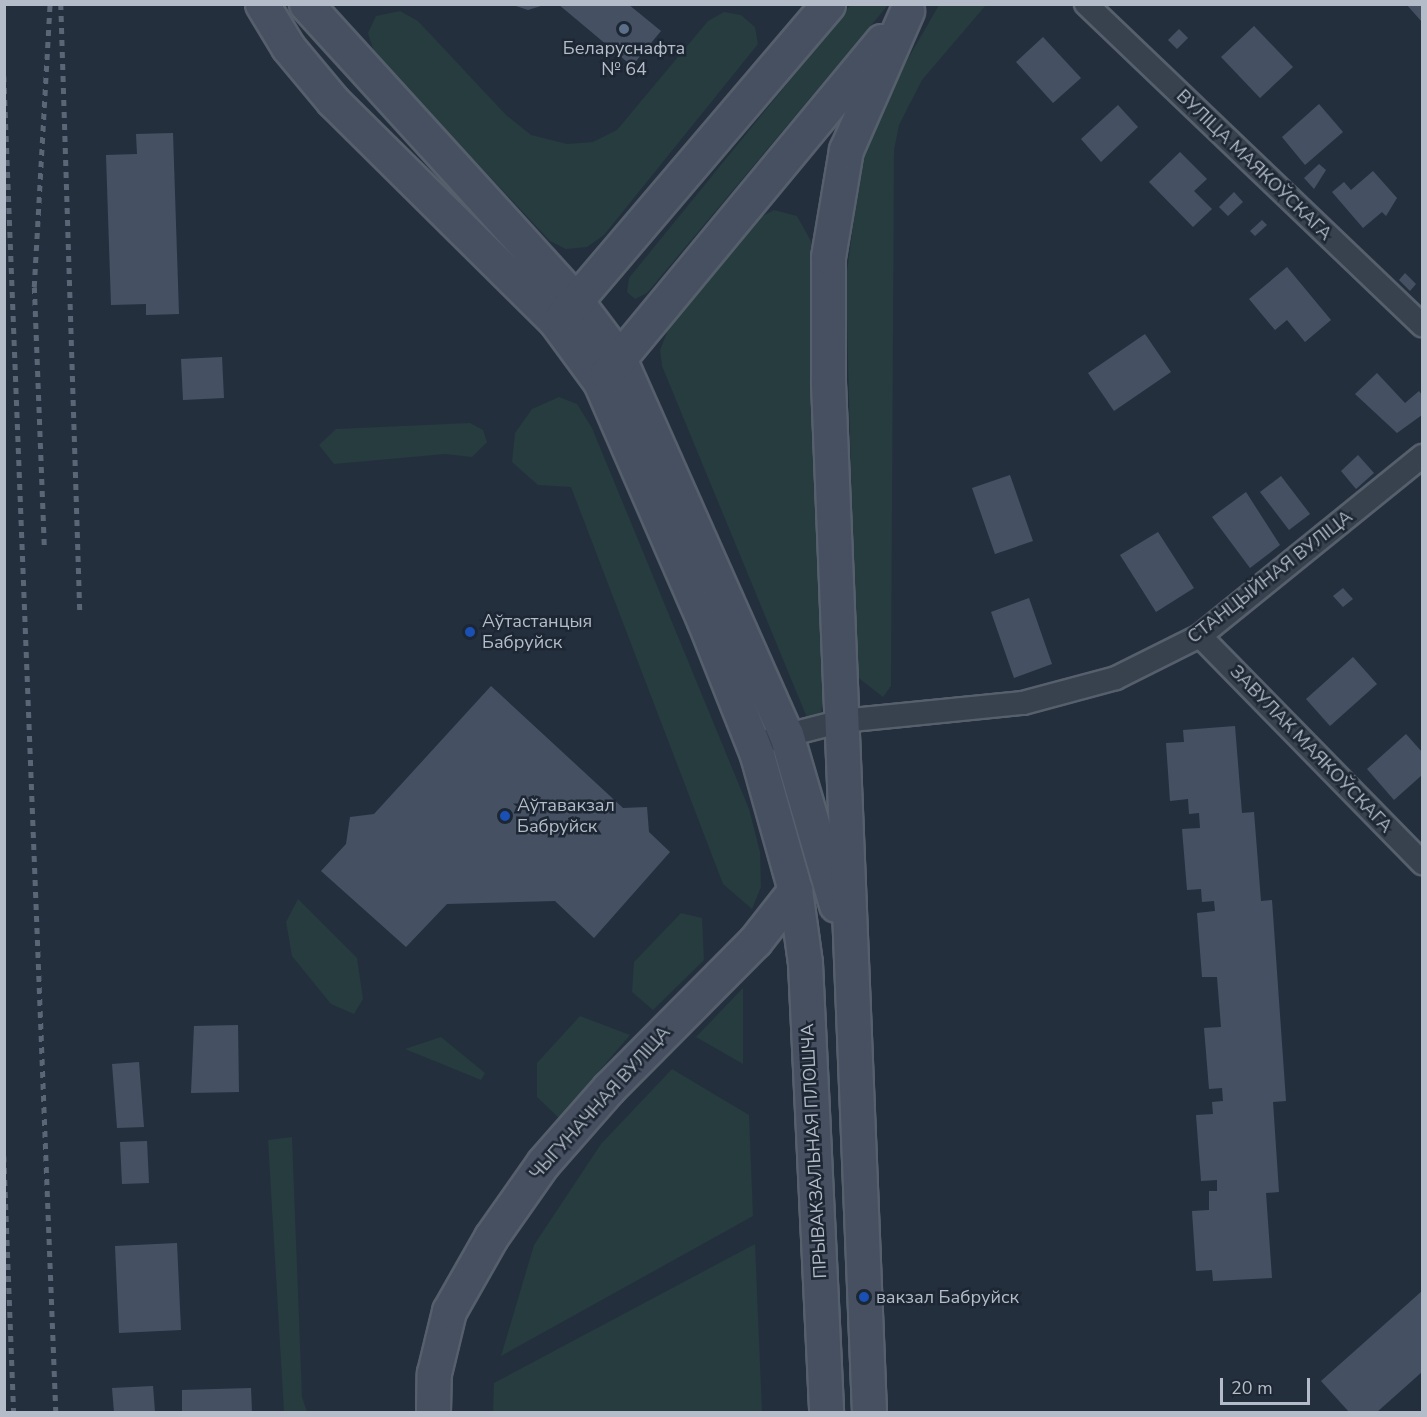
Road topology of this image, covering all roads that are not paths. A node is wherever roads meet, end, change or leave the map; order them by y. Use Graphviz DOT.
graph roads {
  1 [pos="262,4"];
  2 [pos="306,4"];
  3 [pos="828,4"];
  4 [pos="1086,4"];
  5 [pos="909,8"];
  6 [pos="567,312"];
  7 [pos="1422,325"];
  8 [pos="610,370"];
  9 [pos="1422,456"];
  10 [pos="1200,636"];
  11 [pos="842,721"];
  12 [pos="786,734"];
  13 [pos="753,745"];
  14 [pos="1422,863"];
  15 [pos="795,890"];
  16 [pos="849,950"];
  17 [pos="433,1413"];
  18 [pos="826,1413"];
  19 [pos="869,1413"];
  1 -- 6 [label="main road"];
  2 -- 6 [label="main road"];
  3 -- 6 [label="main road"];
  4 -- 7 [label="street, ВУЛІЦА МАЯКОЎСКАГА"];
  5 -- 8 [label="main road"];
  5 -- 11 [label="main road"];
  6 -- 8 [label="main road"];
  8 -- 12 [label="main road"];
  8 -- 13 [label="main road, ПРЫВАКЗАЛЬНАЯ ПЛОШЧА"];
  9 -- 10 [label="street, СТАНЦЫЙНАЯ ВУЛІЦА"];
  10 -- 11 [label="street, СТАНЦЫЙНАЯ ВУЛІЦА"];
  10 -- 14 [label="street, ЗАВУЛАК МАЯКОЎСКАГА"];
  11 -- 12 [label="street, СТАНЦЫЙНАЯ ВУЛІЦА"];
  11 -- 16 [label="main road"];
  12 -- 13 [label="street, СТАНЦЫЙНАЯ ВУЛІЦА"];
  12 -- 16 [label="main road"];
  13 -- 15 [label="main road, ПРЫВАКЗАЛЬНАЯ ПЛОШЧА"];
  15 -- 17 [label="main road, ЧЫГУНАЧНАЯ ВУЛІЦА"];
  15 -- 18 [label="main road, ПРЫВАКЗАЛЬНАЯ ПЛОШЧА"];
  16 -- 19 [label="main road"];
}
